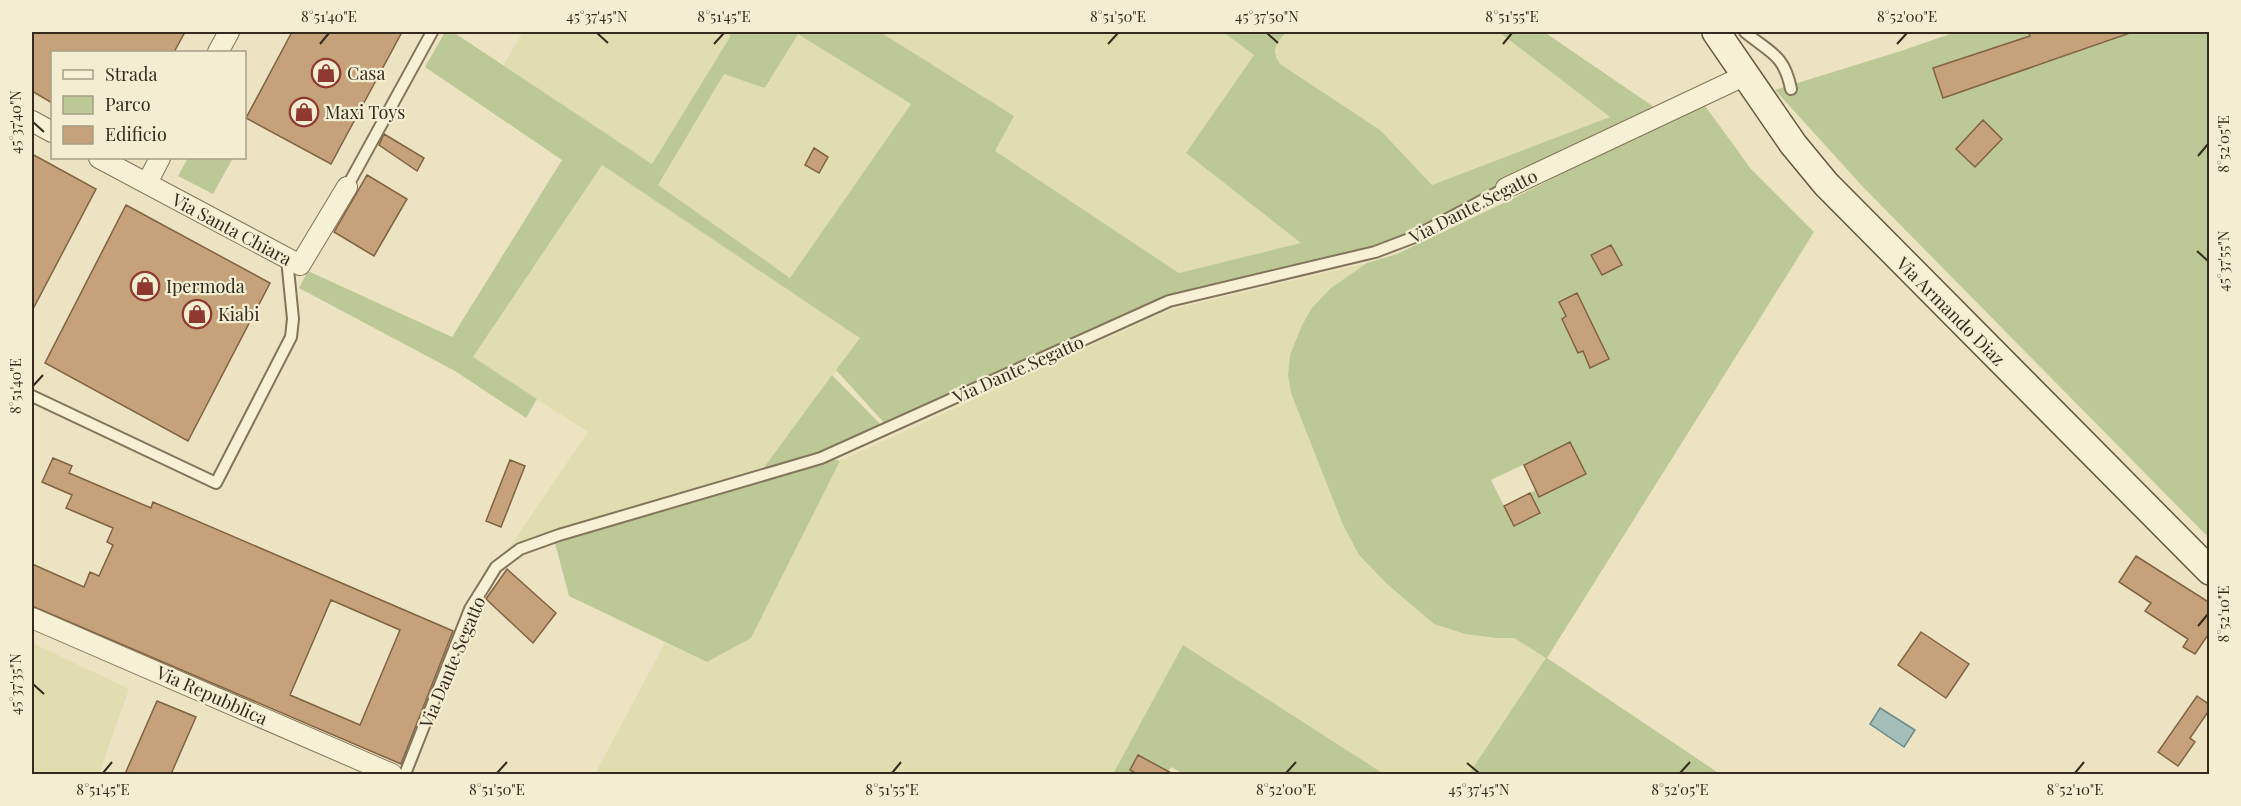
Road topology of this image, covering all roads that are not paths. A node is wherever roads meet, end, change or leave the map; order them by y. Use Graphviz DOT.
graph roads {
  1 [pos="229,32"];
  2 [pos="432,32"];
  3 [pos="1716,32"];
  4 [pos="1745,32"];
  5 [pos="219,51"];
  6 [pos="1746,75"];
  7 [pos="1791,89"];
  8 [pos="32,121"];
  9 [pos="51,131"];
  10 [pos="101,159"];
  11 [pos="159,159"];
  12 [pos="147,183"];
  13 [pos="347,187"];
  14 [pos="1506,188"];
  15 [pos="287,259"];
  16 [pos="32,396"];
  17 [pos="2210,571"];
  18 [pos="32,618"];
  19 [pos="392,774"];
  20 [pos="405,774"];
  1 -- 5 [label="street"];
  2 -- 13 [label="lane, Via Santa Chiara"];
  3 -- 6 [label="street, Via Armando Diaz"];
  4 -- 7 [label="lane"];
  6 -- 14 [label="street, Via Dante Segatto"];
  6 -- 17 [label="street, Via Armando Diaz"];
  8 -- 9 [label="street"];
  10 -- 12 [label="street, Via Santa Chiara"];
  11 -- 12 [label="street"];
  12 -- 15 [label="street, Via Santa Chiara"];
  13 -- 15 [label="street, Via Santa Chiara"];
  14 -- 20 [label="lane, Via Dante Segatto"];
  15 -- 16 [label="lane"];
  18 -- 19 [label="street, Via Repubblica"];
}
